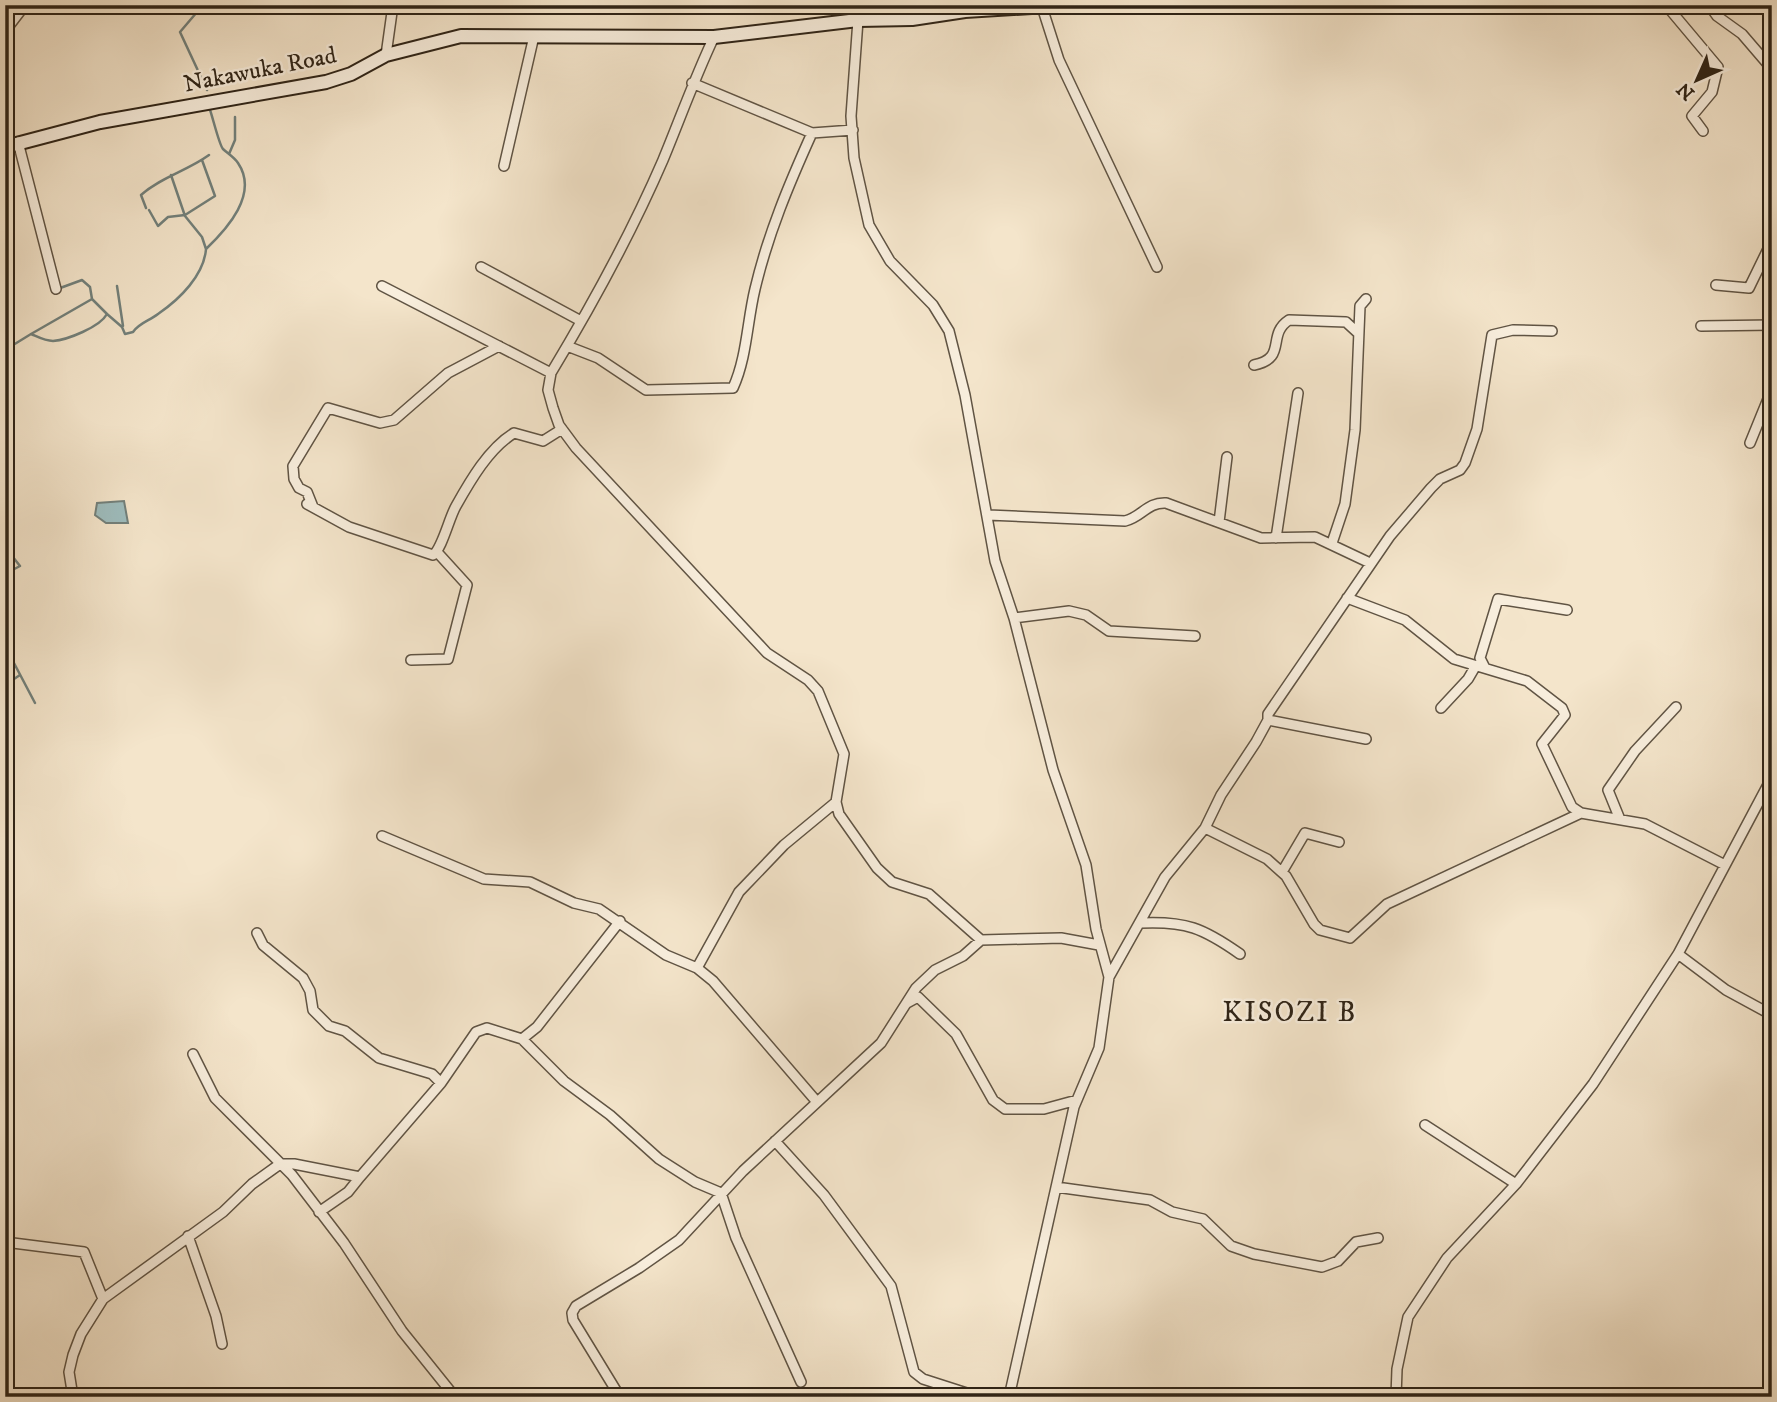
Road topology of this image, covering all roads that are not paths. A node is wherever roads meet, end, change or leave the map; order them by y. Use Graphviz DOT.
graph roads {
  1 [pos="25,5"];
  2 [pos="393,5"];
  3 [pos="912,5"];
  4 [pos="1064,5"];
  5 [pos="1666,5"];
  6 [pos="1709,5"];
  7 [pos="1042,7"];
  8 [pos="912,19"];
  9 [pos="858,20"];
  10 [pos="5,31"];
  11 [pos="534,36"];
  12 [pos="714,37"];
  13 [pos="386,55"];
  14 [pos="1772,69"];
  15 [pos="692,83"];
  16 [pos="853,130"];
  17 [pos="1703,131"];
  18 [pos="812,133"];
  19 [pos="11,144"];
  20 [pos="504,166"];
  21 [pos="1772,247"];
  22 [pos="481,267"];
  23 [pos="1157,267"];
  24 [pos="1716,285"];
  25 [pos="382,286"];
  26 [pos="56,289"];
  27 [pos="1366,299"];
  28 [pos="581,321"];
  29 [pos="1772,325"];
  30 [pos="1702,326"];
  31 [pos="1552,331"];
  32 [pos="1358,333"];
  33 [pos="499,346"];
  34 [pos="567,346"];
  35 [pos="1254,365"];
  36 [pos="551,373"];
  37 [pos="1772,389"];
  38 [pos="1298,393"];
  39 [pos="562,429"];
  40 [pos="1750,443"];
  41 [pos="1227,457"];
  42 [pos="988,515"];
  43 [pos="1219,522"];
  44 [pos="1276,538"];
  45 [pos="1332,543"];
  46 [pos="437,552"];
  47 [pos="1370,563"];
  48 [pos="1347,598"];
  49 [pos="1567,610"];
  50 [pos="1014,618"];
  51 [pos="1195,636"];
  52 [pos="411,660"];
  53 [pos="1480,667"];
  54 [pos="1676,707"];
  55 [pos="1441,708"];
  56 [pos="1268,720"];
  57 [pos="1366,739"];
  58 [pos="1772,777"];
  59 [pos="836,802"];
  60 [pos="1581,813"];
  61 [pos="1619,817"];
  62 [pos="1205,828"];
  63 [pos="382,836"];
  64 [pos="1339,842"];
  65 [pos="1725,865"];
  66 [pos="1282,872"];
  67 [pos="620,921"];
  68 [pos="1141,923"];
  69 [pos="257,933"];
  70 [pos="981,940"];
  71 [pos="1099,945"];
  72 [pos="1240,954"];
  73 [pos="1678,954"];
  74 [pos="1104,957"];
  75 [pos="1122,957"];
  76 [pos="697,968"];
  77 [pos="1109,977"];
  78 [pos="906,1004"];
  79 [pos="1772,1014"];
  80 [pos="522,1039"];
  81 [pos="193,1054"];
  82 [pos="441,1083"];
  83 [pos="1077,1100"];
  84 [pos="817,1101"];
  85 [pos="1425,1125"];
  86 [pos="775,1141"];
  87 [pos="280,1164"];
  88 [pos="360,1177"];
  89 [pos="1516,1184"];
  90 [pos="1056,1187"];
  91 [pos="721,1194"];
  92 [pos="319,1212"];
  93 [pos="188,1236"];
  94 [pos="1378,1238"];
  95 [pos="5,1242"];
  96 [pos="103,1299"];
  97 [pos="222,1344"];
  98 [pos="801,1382"];
  99 [pos="73,1397"];
  100 [pos="455,1397"];
  101 [pos="621,1397"];
  102 [pos="979,1397"];
  103 [pos="1009,1397"];
  104 [pos="1396,1397"];
  1 -- 10 [label="street"];
  2 -- 13 [label="street"];
  3 -- 8 [label="street"];
  4 -- 7 [label="main road, Nakawuka Road"];
  5 -- 17 [label="street"];
  6 -- 14 [label="street"];
  7 -- 8 [label="main road, Nakawuka Road"];
  7 -- 23 [label="street"];
  8 -- 9 [label="main road, Nakawuka Road"];
  9 -- 12 [label="main road, Nakawuka Road"];
  9 -- 16 [label="street"];
  11 -- 12 [label="main road, Nakawuka Road"];
  11 -- 13 [label="main road, Nakawuka Road"];
  11 -- 20 [label="street"];
  12 -- 15 [label="street"];
  13 -- 19 [label="main road, Nakawuka Road"];
  15 -- 18 [label="street"];
  15 -- 28 [label="street"];
  16 -- 18 [label="street"];
  16 -- 42 [label="street"];
  18 -- 34 [label="street"];
  19 -- 26 [label="street"];
  21 -- 24 [label="street"];
  22 -- 28 [label="street"];
  25 -- 33 [label="street"];
  27 -- 32 [label="street"];
  28 -- 34 [label="street"];
  29 -- 30 [label="street"];
  31 -- 47 [label="street"];
  32 -- 35 [label="street"];
  32 -- 45 [label="street"];
  33 -- 36 [label="street"];
  33 -- 46 [label="street"];
  34 -- 36 [label="street"];
  36 -- 39 [label="street"];
  37 -- 40 [label="street"];
  38 -- 44 [label="street"];
  39 -- 46 [label="street"];
  39 -- 59 [label="street"];
  41 -- 43 [label="street"];
  42 -- 43 [label="street"];
  42 -- 50 [label="street"];
  43 -- 44 [label="street"];
  44 -- 45 [label="street"];
  45 -- 47 [label="street"];
  46 -- 52 [label="street"];
  47 -- 48 [label="street"];
  48 -- 53 [label="street"];
  48 -- 56 [label="street"];
  49 -- 53 [label="street"];
  50 -- 51 [label="street"];
  50 -- 71 [label="street"];
  53 -- 55 [label="street"];
  53 -- 60 [label="street"];
  54 -- 61 [label="street"];
  56 -- 57 [label="street"];
  56 -- 62 [label="street"];
  58 -- 65 [label="street"];
  59 -- 70 [label="street"];
  59 -- 76 [label="street"];
  60 -- 61 [label="street"];
  60 -- 66 [label="street"];
  61 -- 65 [label="street"];
  62 -- 66 [label="street"];
  62 -- 68 [label="street"];
  63 -- 67 [label="street"];
  64 -- 66 [label="street"];
  65 -- 73 [label="street"];
  67 -- 76 [label="street"];
  67 -- 80 [label="street"];
  68 -- 72 [label="street"];
  68 -- 75 [label="street"];
  69 -- 82 [label="street"];
  70 -- 71 [label="street"];
  70 -- 78 [label="street"];
  71 -- 74 [label="street"];
  73 -- 79 [label="street"];
  73 -- 89 [label="street"];
  74 -- 75 [label="street"];
  74 -- 77 [label="street"];
  75 -- 77 [label="street"];
  76 -- 84 [label="street"];
  77 -- 83 [label="street"];
  78 -- 83 [label="street"];
  78 -- 84 [label="street"];
  80 -- 82 [label="street"];
  80 -- 91 [label="street"];
  81 -- 87 [label="street"];
  82 -- 88 [label="street"];
  83 -- 90 [label="street"];
  84 -- 86 [label="street"];
  85 -- 89 [label="street"];
  86 -- 91 [label="street"];
  86 -- 102 [label="street"];
  87 -- 88 [label="street"];
  87 -- 92 [label="street"];
  87 -- 93 [label="street"];
  88 -- 92 [label="street"];
  89 -- 104 [label="street"];
  90 -- 94 [label="street"];
  90 -- 103 [label="street"];
  91 -- 98 [label="street"];
  91 -- 101 [label="street"];
  92 -- 100 [label="street"];
  93 -- 96 [label="street"];
  93 -- 97 [label="street"];
  95 -- 96 [label="street"];
  96 -- 99 [label="street"];
}
